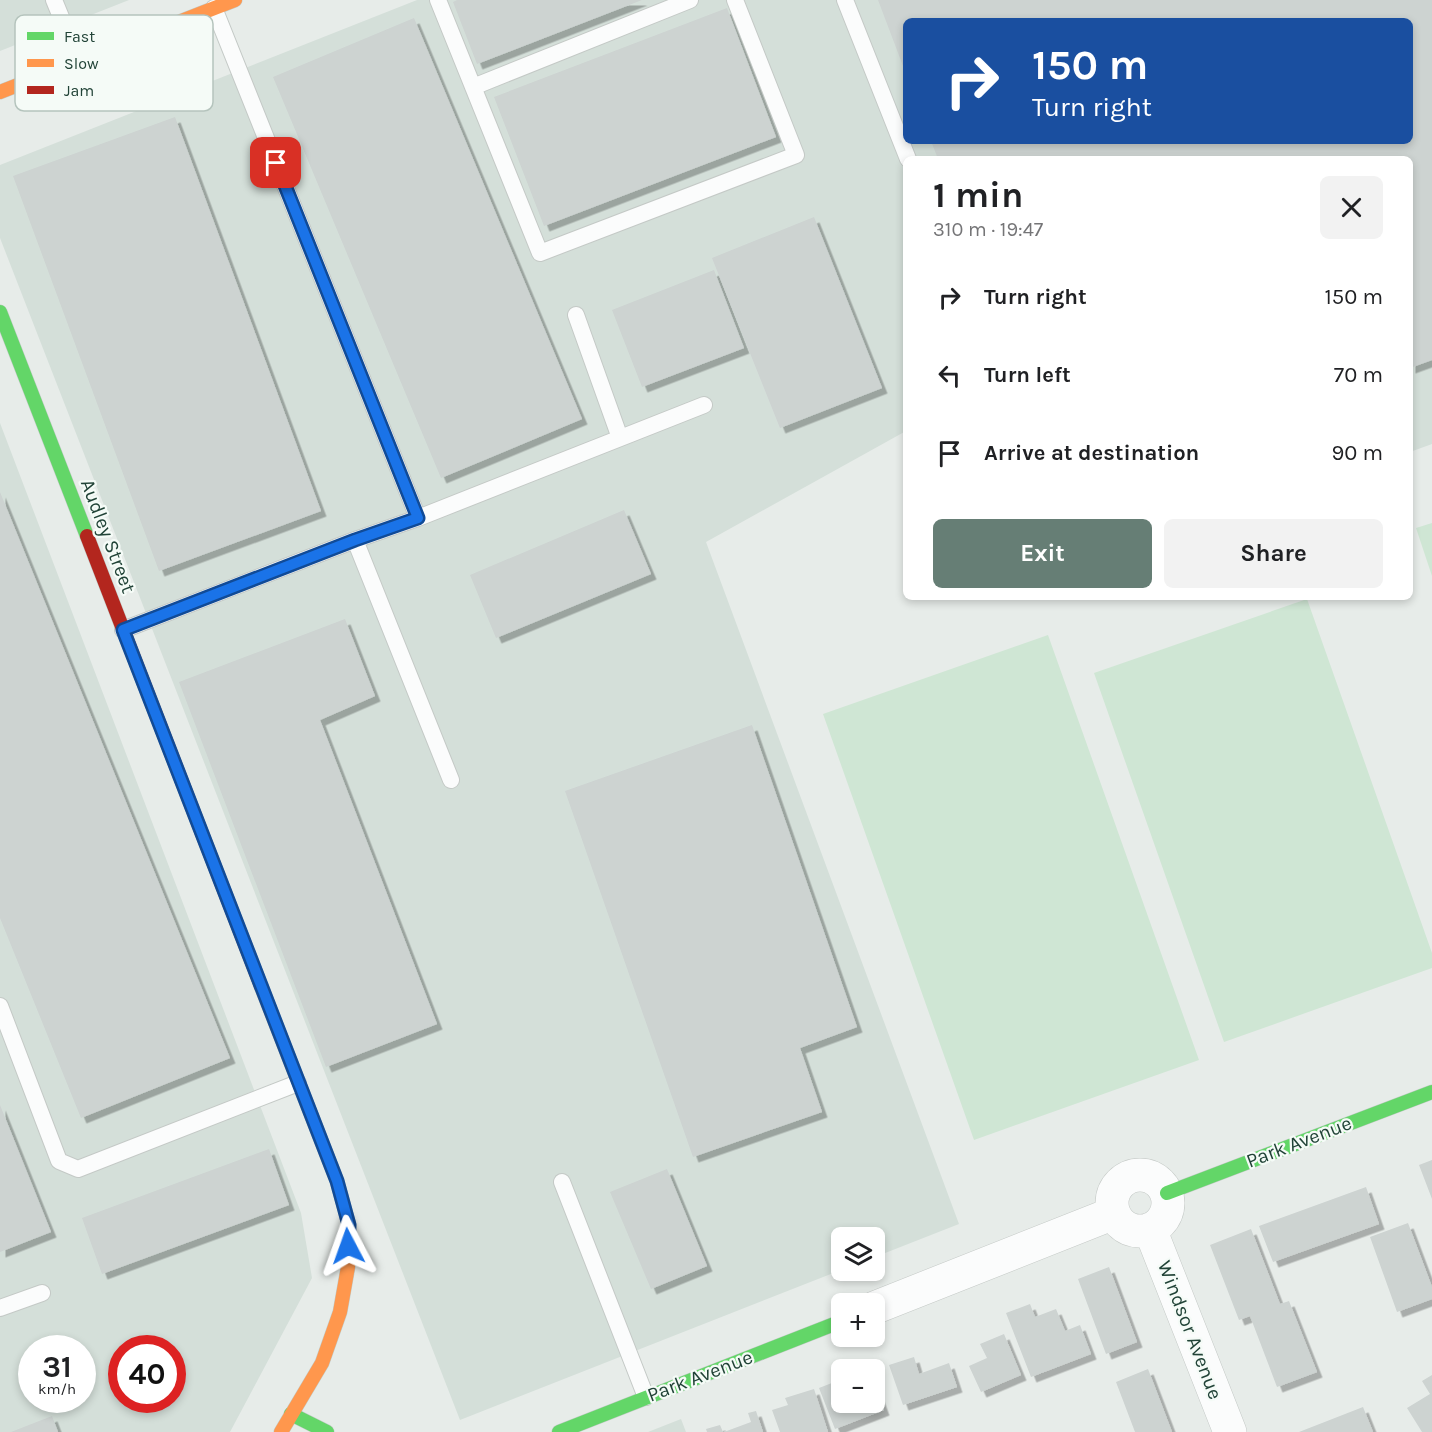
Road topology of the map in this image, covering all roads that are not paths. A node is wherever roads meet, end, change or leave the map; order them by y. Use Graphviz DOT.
graph roads {
  1 [pos="54,0"];
  2 [pos="235,0"];
  3 [pos="438,0"];
  4 [pos="690,0"];
  5 [pos="735,0"];
  6 [pos="845,0"];
  7 [pos="214,8"];
  8 [pos="60,15"];
  9 [pos="196,15"];
  10 [pos="15,86"];
  11 [pos="473,87"];
  12 [pos="0,92"];
  13 [pos="907,156"];
  14 [pos="0,312"];
  15 [pos="576,315"];
  16 [pos="704,405"];
  17 [pos="620,438"];
  18 [pos="418,518"];
  19 [pos="355,540"];
  20 [pos="123,630"];
  21 [pos="451,780"];
  22 [pos="0,1006"];
  23 [pos="298,1083"];
  24 [pos="1432,1092"];
  25 [pos="562,1182"];
  26 [pos="1167,1193"];
  27 [pos="1114,1213"];
  28 [pos="1150,1229"];
  29 [pos="42,1293"];
  30 [pos="885,1304"];
  31 [pos="0,1308"];
  32 [pos="831,1325"];
  33 [pos="646,1397"];
  34 [pos="291,1414"];
  35 [pos="281,1432"];
  36 [pos="327,1432"];
  37 [pos="559,1432"];
  38 [pos="1230,1432"];
  1 -- 8 [label="lane"];
  2 -- 7 [label="street"];
  3 -- 11 [label="lane"];
  4 -- 11 [label="lane"];
  5 -- 11 [label="lane"];
  6 -- 13 [label="lane"];
  7 -- 9 [label="street"];
  7 -- 18 [label="lane"];
  10 -- 12 [label="street"];
  14 -- 20 [label="street, Audley Street"];
  15 -- 17 [label="lane"];
  16 -- 17 [label="lane"];
  17 -- 18 [label="lane"];
  18 -- 19 [label="lane"];
  19 -- 20 [label="lane"];
  19 -- 21 [label="lane"];
  20 -- 23 [label="street, Audley Street"];
  22 -- 23 [label="lane"];
  23 -- 34 [label="street, Audley Street"];
  24 -- 26 [label="street, Park Avenue"];
  25 -- 33 [label="lane"];
  26 -- 27 [label="street"];
  26 -- 28 [label="street"];
  27 -- 28 [label="street"];
  27 -- 30 [label="street"];
  28 -- 38 [label="street, Windsor Avenue"];
  29 -- 31 [label="lane"];
  32 -- 33 [label="street, Park Avenue"];
  33 -- 37 [label="street, Park Avenue"];
  34 -- 35 [label="street"];
  34 -- 36 [label="street"];
}
